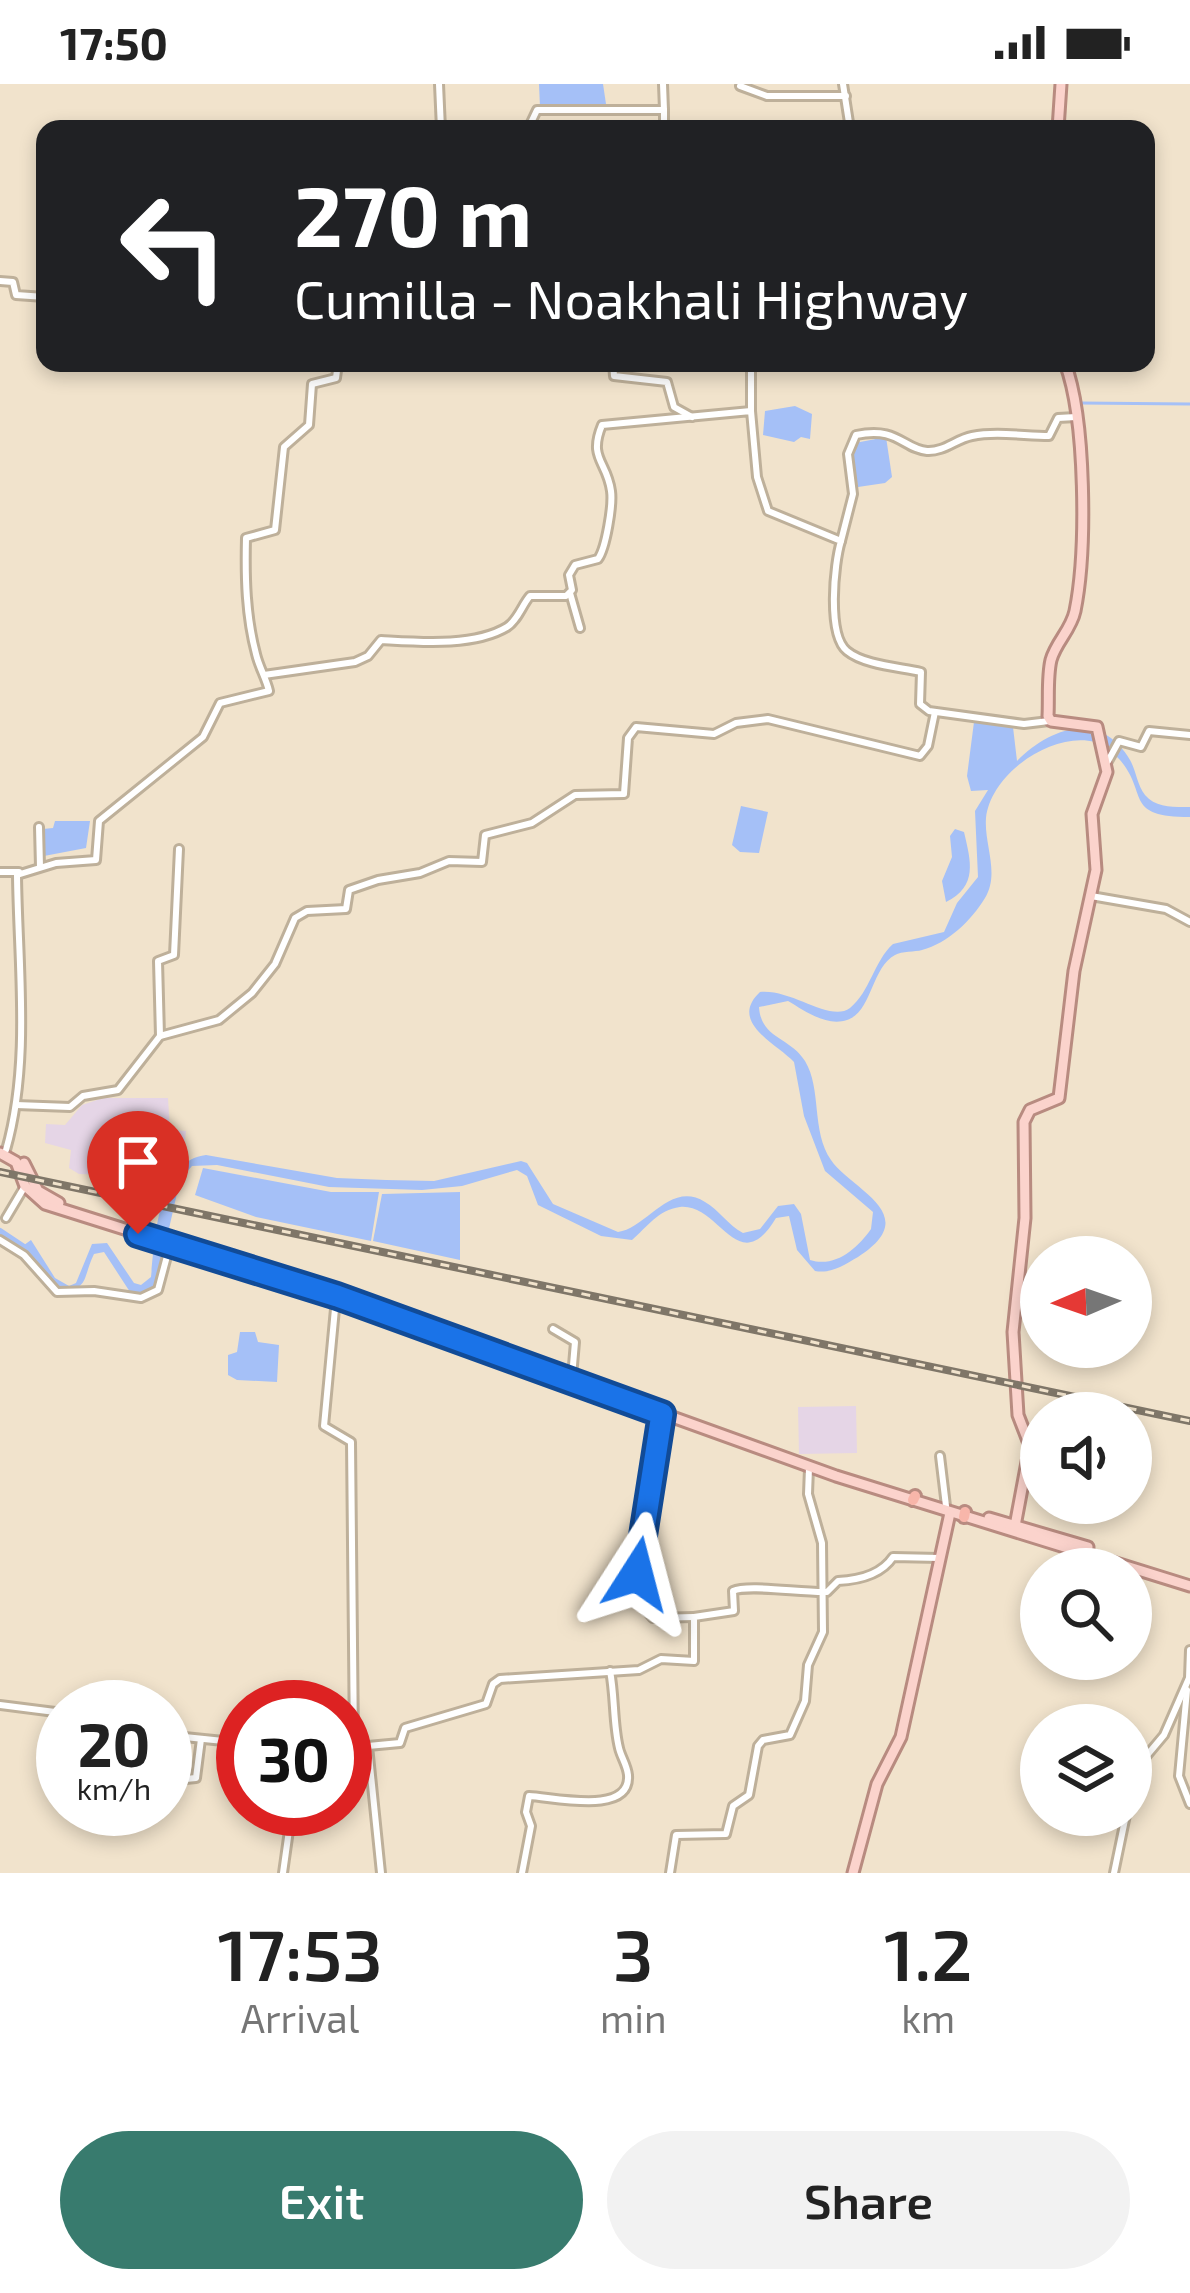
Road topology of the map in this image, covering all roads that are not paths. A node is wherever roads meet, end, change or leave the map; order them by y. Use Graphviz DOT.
graph roads {
  1 [pos="439,84"];
  2 [pos="663,84"];
  3 [pos="843,84"];
  4 [pos="1061,84"];
  5 [pos="740,86"];
  6 [pos="847,96"];
  7 [pos="664,110"];
  8 [pos="441,120"];
  9 [pos="532,120"];
  10 [pos="664,120"];
  11 [pos="849,120"];
  12 [pos="1059,120"];
  13 [pos="0,281"];
  14 [pos="36,296"];
  15 [pos="337,372"];
  16 [pos="614,372"];
  17 [pos="751,372"];
  18 [pos="1067,372"];
  19 [pos="751,411"];
  20 [pos="692,417"];
  21 [pos="1076,417"];
  22 [pos="842,541"];
  23 [pos="570,592"];
  24 [pos="580,628"];
  25 [pos="264,675"];
  26 [pos="934,712"];
  27 [pos="1051,721"];
  28 [pos="1190,735"];
  29 [pos="1108,758"];
  30 [pos="39,826"];
  31 [pos="179,849"];
  32 [pos="40,867"];
  33 [pos="0,872"];
  34 [pos="19,872"];
  35 [pos="1091,896"];
  36 [pos="1190,922"];
  37 [pos="160,1036"];
  38 [pos="16,1106"];
  39 [pos="4,1152"];
  40 [pos="26,1186"];
  41 [pos="6,1218"];
  42 [pos="102,1219"];
  43 [pos="0,1240"];
  44 [pos="171,1241"];
  45 [pos="337,1296"];
  46 [pos="386,1312"];
  47 [pos="553,1329"];
  48 [pos="572,1377"];
  49 [pos="662,1414"];
  50 [pos="940,1456"];
  51 [pos="809,1466"];
  52 [pos="914,1498"];
  53 [pos="948,1509"];
  54 [pos="965,1514"];
  55 [pos="1015,1526"];
  56 [pos="940,1558"];
  57 [pos="1190,1583"];
  58 [pos="822,1592"];
  59 [pos="694,1617"];
  60 [pos="1190,1650"];
  61 [pos="610,1671"];
  62 [pos="1189,1678"];
  63 [pos="350,1680"];
  64 [pos="0,1705"];
  65 [pos="36,1710"];
  66 [pos="192,1737"];
  67 [pos="201,1738"];
  68 [pos="216,1740"];
  69 [pos="372,1746"];
  70 [pos="1152,1749"];
  71 [pos="192,1778"];
  72 [pos="372,1785"];
  73 [pos="1190,1804"];
  74 [pos="288,1836"];
  75 [pos="1122,1836"];
  76 [pos="283,1873"];
  77 [pos="381,1873"];
  78 [pos="522,1873"];
  79 [pos="670,1873"];
  80 [pos="853,1873"];
  81 [pos="1114,1873"];
  1 -- 8 [label="street"];
  2 -- 7 [label="street"];
  3 -- 6 [label="street"];
  4 -- 12 [label="main road"];
  5 -- 6 [label="street"];
  6 -- 11 [label="street"];
  7 -- 9 [label="street"];
  7 -- 10 [label="street"];
  13 -- 14 [label="street"];
  15 -- 25 [label="street"];
  16 -- 20 [label="street"];
  17 -- 19 [label="street"];
  18 -- 21 [label="main road"];
  19 -- 20 [label="street"];
  19 -- 22 [label="street"];
  20 -- 23 [label="street"];
  21 -- 22 [label="street"];
  21 -- 27 [label="main road"];
  22 -- 26 [label="street"];
  23 -- 24 [label="street"];
  23 -- 25 [label="street"];
  25 -- 32 [label="street"];
  26 -- 27 [label="street"];
  26 -- 37 [label="street"];
  27 -- 29 [label="main road"];
  28 -- 29 [label="street"];
  29 -- 35 [label="main road"];
  30 -- 32 [label="street"];
  31 -- 37 [label="street"];
  32 -- 34 [label="street"];
  33 -- 34 [label="street"];
  34 -- 38 [label="street"];
  35 -- 36 [label="street"];
  35 -- 55 [label="main road"];
  37 -- 38 [label="street"];
  38 -- 39 [label="street"];
  39 -- 40 [label="main road"];
  39 -- 42 [label="main road"];
  40 -- 41 [label="street"];
  40 -- 42 [label="main road"];
  42 -- 44 [label="main road"];
  43 -- 44 [label="street"];
  44 -- 45 [label="main road"];
  44 -- 46 [label="main road"];
  45 -- 46 [label="main road"];
  45 -- 63 [label="street"];
  46 -- 48 [label="main road"];
  46 -- 49 [label="main road"];
  47 -- 48 [label="street"];
  48 -- 52 [label="main road"];
  49 -- 51 [label="main road"];
  49 -- 59 [label="street"];
  50 -- 53 [label="street"];
  51 -- 52 [label="main road"];
  51 -- 58 [label="street"];
  52 -- 53 [label="main road"];
  53 -- 54 [label="main road"];
  53 -- 56 [label="main road"];
  54 -- 55 [label="main road"];
  54 -- 57 [label="main road"];
  55 -- 57 [label="main road"];
  56 -- 58 [label="street"];
  56 -- 80 [label="main road"];
  58 -- 59 [label="street"];
  58 -- 79 [label="street"];
  59 -- 61 [label="street"];
  60 -- 62 [label="street"];
  61 -- 69 [label="street"];
  61 -- 78 [label="street"];
  62 -- 70 [label="street"];
  62 -- 73 [label="street"];
  64 -- 65 [label="street"];
  66 -- 67 [label="street"];
  67 -- 68 [label="street"];
  67 -- 71 [label="street"];
  72 -- 77 [label="street"];
  74 -- 76 [label="street"];
  75 -- 81 [label="street"];
}
